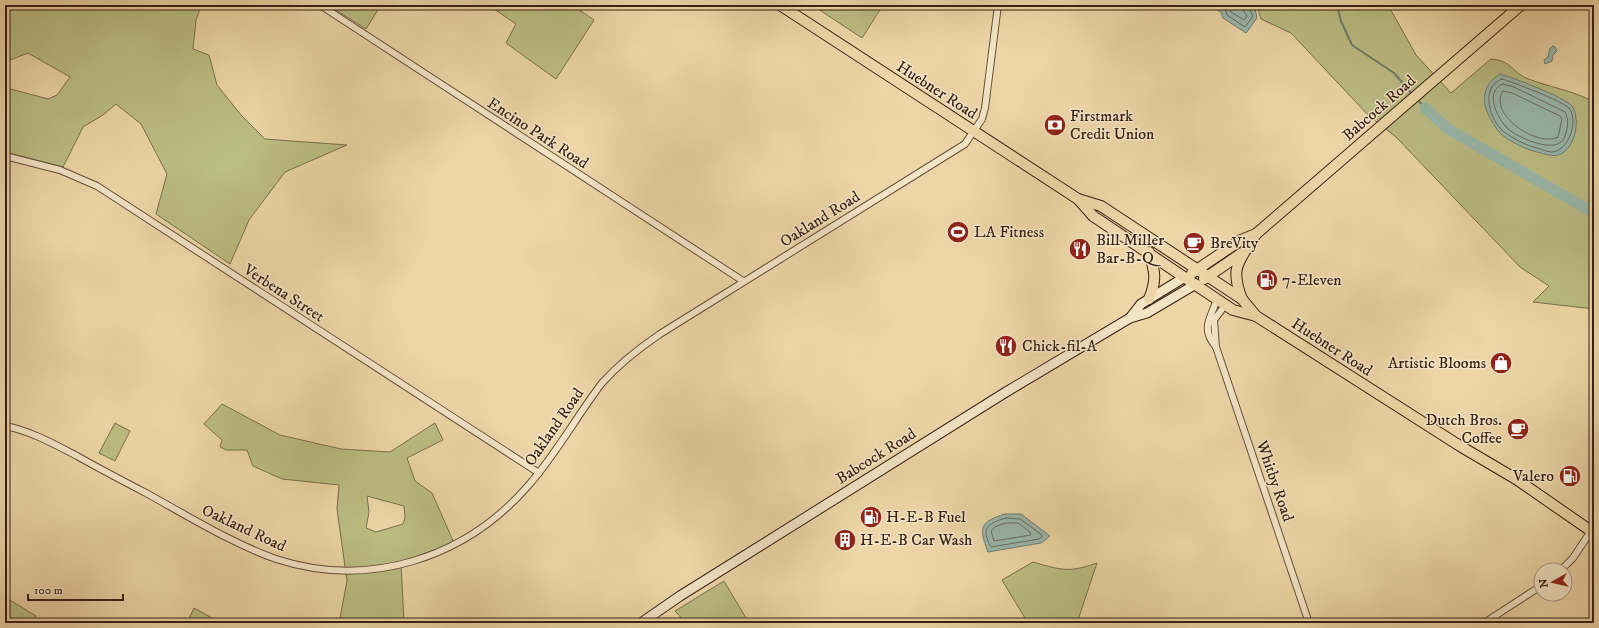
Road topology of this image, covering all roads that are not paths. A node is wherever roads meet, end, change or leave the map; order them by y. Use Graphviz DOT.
graph roads {
  1 [pos="320,5"];
  2 [pos="780,5"];
  3 [pos="998,5"];
  4 [pos="1521,5"];
  5 [pos="974,132"];
  6 [pos="5,156"];
  7 [pos="1078,199"];
  8 [pos="1256,234"];
  9 [pos="1247,250"];
  10 [pos="1149,252"];
  11 [pos="1197,270"];
  12 [pos="1208,276"];
  13 [pos="1185,277"];
  14 [pos="743,282"];
  15 [pos="1196,284"];
  16 [pos="1149,299"];
  17 [pos="1242,299"];
  18 [pos="1221,301"];
  19 [pos="1256,316"];
  20 [pos="1130,318"];
  21 [pos="1216,347"];
  22 [pos="5,426"];
  23 [pos="539,473"];
  24 [pos="1592,532"];
  25 [pos="1569,562"];
  26 [pos="1533,591"];
  27 [pos="641,623"];
  28 [pos="1309,623"];
  29 [pos="1484,623"];
  1 -- 14 [label="street, Encino Park Road"];
  2 -- 5 [label="main road, Huebner Road"];
  3 -- 5 [label="street, Oakland Road"];
  4 -- 8 [label="main road, Babcock Road"];
  5 -- 7 [label="main road, Huebner Road"];
  5 -- 14 [label="street, Oakland Road"];
  6 -- 23 [label="street, Verbena Street"];
  7 -- 10 [label="main road, Huebner Road"];
  7 -- 11 [label="main road, Huebner Road"];
  8 -- 9 [label="main road, Babcock Road"];
  8 -- 11 [label="main road, Babcock Road"];
  9 -- 12 [label="main road, Babcock Road"];
  9 -- 17 [label="main road"];
  10 -- 13 [label="main road, Huebner Road"];
  10 -- 16 [label="main road"];
  11 -- 12 [label="main road, Huebner Road"];
  11 -- 13 [label="main road, Babcock Road"];
  12 -- 15 [label="main road, Babcock Road"];
  12 -- 17 [label="main road, Huebner Road"];
  13 -- 15 [label="main road, Huebner Road"];
  13 -- 16 [label="main road, Babcock Road"];
  14 -- 23 [label="street, Oakland Road"];
  15 -- 18 [label="main road, Huebner Road"];
  15 -- 20 [label="main road, Babcock Road"];
  16 -- 20 [label="main road, Babcock Road"];
  17 -- 19 [label="main road, Huebner Road"];
  18 -- 19 [label="main road, Huebner Road"];
  18 -- 21 [label="street, Whitby Road"];
  18 -- 21 [label="street, Whitby Road"];
  19 -- 24 [label="main road, Huebner Road"];
  20 -- 27 [label="main road, Babcock Road"];
  21 -- 28 [label="street, Whitby Road"];
  22 -- 23 [label="street, Oakland Road"];
  24 -- 25 [label="street"];
  26 -- 29 [label="street"];
}
